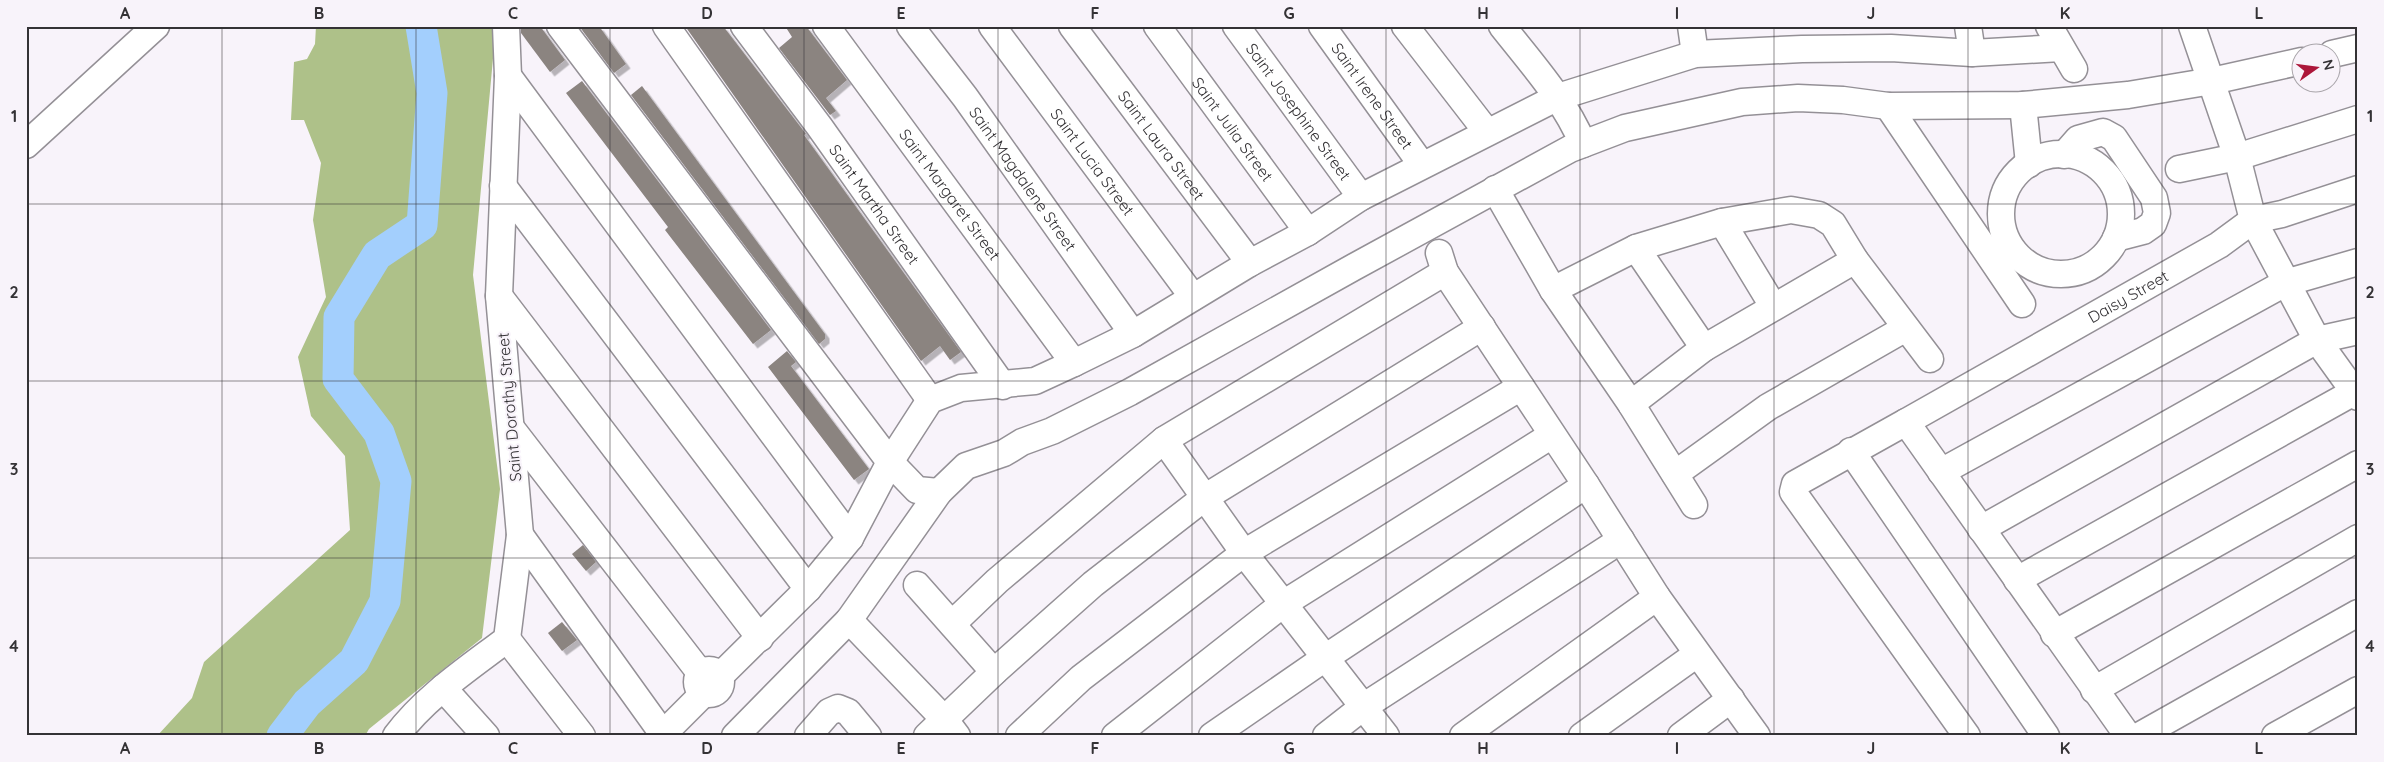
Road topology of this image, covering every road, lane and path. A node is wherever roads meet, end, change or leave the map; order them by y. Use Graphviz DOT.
graph roads {
  1 [pos="156,26"];
  2 [pos="506,26"];
  3 [pos="560,26"];
  4 [pos="666,26"];
  5 [pos="744,26"];
  6 [pos="826,26"];
  7 [pos="910,26"];
  8 [pos="992,26"];
  9 [pos="1072,26"];
  10 [pos="1157,26"];
  11 [pos="1236,26"];
  12 [pos="1322,26"];
  13 [pos="1405,26"];
  14 [pos="1502,26"];
  15 [pos="1691,26"];
  16 [pos="1968,26"];
  17 [pos="2192,26"];
  18 [pos="1893,37"];
  19 [pos="2061,48"];
  20 [pos="2358,48"];
  21 [pos="2342,52"];
  22 [pos="1972,53"];
  23 [pos="1695,54"];
  24 [pos="2292,63"];
  25 [pos="508,76"];
  26 [pos="2212,81"];
  27 [pos="1558,97"];
  28 [pos="2023,105"];
  29 [pos="1888,106"];
  30 [pos="2358,119"];
  31 [pos="1487,132"];
  32 [pos="1584,144"];
  33 [pos="26,145"];
  34 [pos="2064,155"];
  35 [pos="2237,157"];
  36 [pos="2029,164"];
  37 [pos="1422,165"];
  38 [pos="2179,169"];
  39 [pos="503,186"];
  40 [pos="1495,189"];
  41 [pos="2358,189"];
  42 [pos="1361,197"];
  43 [pos="2253,220"];
  44 [pos="1722,222"];
  45 [pos="1308,232"];
  46 [pos="2116,238"];
  47 [pos="1636,248"];
  48 [pos="1855,260"];
  49 [pos="2358,262"];
  50 [pos="1250,263"];
  51 [pos="2285,282"];
  52 [pos="1553,290"];
  53 [pos="499,296"];
  54 [pos="1193,297"];
  55 [pos="2022,304"];
  56 [pos="1774,306"];
  57 [pos="1482,327"];
  58 [pos="1906,328"];
  59 [pos="2358,331"];
  60 [pos="1133,334"];
  61 [pos="2318,340"];
  62 [pos="1704,348"];
  63 [pos="1930,360"];
  64 [pos="1074,363"];
  65 [pos="1003,386"];
  66 [pos="1521,387"];
  67 [pos="2356,394"];
  68 [pos="930,400"];
  69 [pos="1631,404"];
  70 [pos="1906,422"];
  71 [pos="511,428"];
  72 [pos="1552,435"];
  73 [pos="1164,440"];
  74 [pos="1851,451"];
  75 [pos="890,462"];
  76 [pos="2358,464"];
  77 [pos="1941,472"];
  78 [pos="1675,474"];
  79 [pos="1586,485"];
  80 [pos="939,492"];
  81 [pos="1204,498"];
  82 [pos="1694,505"];
  83 [pos="1981,529"];
  84 [pos="520,535"];
  85 [pos="850,538"];
  86 [pos="2358,538"];
  87 [pos="1621,540"];
  88 [pos="1244,553"];
  89 [pos="2018,580"];
  90 [pos="918,584"];
  91 [pos="808,589"];
  92 [pos="1657,598"];
  93 [pos="1283,604"];
  94 [pos="2358,613"];
  95 [pos="849,620"];
  96 [pos="952,624"];
  97 [pos="2054,634"];
  98 [pos="760,638"];
  99 [pos="507,639"];
  100 [pos="1698,654"];
  101 [pos="1325,658"];
  102 [pos="994,672"];
  103 [pos="708,681"];
  104 [pos="443,688"];
  105 [pos="2094,690"];
  106 [pos="2358,690"];
  107 [pos="1731,699"];
  108 [pos="1363,707"];
  109 [pos="943,730"];
  110 [pos="407,731"];
  111 [pos="662,735"];
  112 [pos="486,736"];
  113 [pos="582,736"];
  114 [pos="735,736"];
  115 [pos="808,736"];
  116 [pos="868,736"];
  117 [pos="1019,736"];
  118 [pos="1115,736"];
  119 [pos="1212,736"];
  120 [pos="1326,736"];
  121 [pos="1386,736"];
  122 [pos="1463,736"];
  123 [pos="1582,736"];
  124 [pos="1681,736"];
  125 [pos="1757,736"];
  126 [pos="1967,736"];
  127 [pos="2046,736"];
  128 [pos="2128,736"];
  129 [pos="2139,736"];
  130 [pos="2275,736"];
  1 -- 33 [label="street"];
  2 -- 25 [label="street, Saint Dorothy Street"];
  3 -- 75 [label="street"];
  4 -- 68 [label="street"];
  5 -- 65 [label="street, Saint Martha Street"];
  6 -- 64 [label="street, Saint Margaret Street"];
  7 -- 60 [label="street, Saint Magdalene Street"];
  8 -- 54 [label="street, Saint Lucia Street"];
  9 -- 50 [label="street, Saint Laura Street"];
  10 -- 45 [label="street, Saint Julia Street"];
  11 -- 42 [label="street, Saint Josephine Street"];
  12 -- 37 [label="street, Saint Irene Street"];
  13 -- 31 [label="street"];
  14 -- 27 [label="street"];
  15 -- 23 [label="street"];
  16 -- 22 [label="street"];
  17 -- 26 [label="street"];
  18 -- 22 [label="street"];
  18 -- 23 [label="street"];
  19 -- 22 [label="street"];
  20 -- 21 [label="street"];
  23 -- 27 [label="street"];
  24 -- 26 [label="street"];
  25 -- 39 [label="street, Saint Dorothy Street"];
  25 -- 85 [label="street"];
  26 -- 28 [label="street"];
  26 -- 35 [label="street"];
  27 -- 31 [label="street"];
  27 -- 32 [label="street"];
  28 -- 29 [label="street"];
  28 -- 36 [label="street"];
  29 -- 32 [label="street"];
  29 -- 55 [label="street"];
  30 -- 35 [label="street"];
  31 -- 37 [label="street"];
  32 -- 40 [label="street"];
  34 -- 36 [label="street"];
  34 -- 46 [label="street"];
  34 -- 46 [label="street"];
  35 -- 38 [label="street"];
  35 -- 43 [label="street"];
  36 -- 46 [label="street"];
  37 -- 42 [label="street"];
  39 -- 53 [label="street, Saint Dorothy Street"];
  39 -- 91 [label="street"];
  40 -- 52 [label="street"];
  40 -- 80 [label="street"];
  41 -- 43 [label="street, Daisy Street"];
  42 -- 45 [label="street"];
  43 -- 51 [label="street"];
  43 -- 70 [label="street, Daisy Street"];
  44 -- 47 [label="street"];
  44 -- 48 [label="street"];
  44 -- 56 [label="street"];
  45 -- 50 [label="street"];
  47 -- 52 [label="street"];
  47 -- 62 [label="street"];
  48 -- 56 [label="street"];
  48 -- 58 [label="street"];
  49 -- 51 [label="street"];
  50 -- 54 [label="street"];
  51 -- 61 [label="street"];
  51 -- 77 [label="street"];
  52 -- 69 [label="street"];
  53 -- 71 [label="street, Saint Dorothy Street"];
  53 -- 98 [label="street"];
  54 -- 60 [label="street"];
  56 -- 62 [label="street"];
  57 -- 66 [label="street"];
  57 -- 73 [label="street"];
  57 -- 81 [label="street"];
  58 -- 63 [label="street"];
  58 -- 78 [label="street"];
  59 -- 61 [label="street"];
  60 -- 64 [label="street"];
  61 -- 67 [label="street"];
  61 -- 83 [label="street"];
  62 -- 69 [label="street"];
  64 -- 65 [label="street"];
  65 -- 68 [label="street"];
  66 -- 72 [label="street"];
  66 -- 88 [label="street"];
  67 -- 89 [label="street"];
  68 -- 75 [label="street"];
  69 -- 78 [label="street"];
  70 -- 74 [label="street, Daisy Street"];
  70 -- 77 [label="street"];
  71 -- 84 [label="street, Saint Dorothy Street"];
  71 -- 103 [label="street"];
  72 -- 79 [label="street"];
  72 -- 93 [label="street"];
  73 -- 81 [label="street"];
  73 -- 96 [label="street"];
  74 -- 126 [label="street, Daisy Street"];
  74 -- 127 [label="street"];
  75 -- 80 [label="street"];
  75 -- 85 [label="street"];
  76 -- 97 [label="street"];
  77 -- 83 [label="street"];
  78 -- 82 [label="street"];
  79 -- 87 [label="street"];
  79 -- 101 [label="street"];
  80 -- 95 [label="street"];
  81 -- 88 [label="street"];
  81 -- 102 [label="street"];
  83 -- 89 [label="street"];
  84 -- 99 [label="street, Saint Dorothy Street"];
  84 -- 111 [label="street"];
  85 -- 91 [label="street"];
  86 -- 105 [label="street"];
  87 -- 92 [label="street"];
  87 -- 108 [label="street"];
  88 -- 93 [label="street"];
  88 -- 117 [label="street"];
  89 -- 97 [label="street"];
  90 -- 96 [label="street"];
  91 -- 98 [label="street"];
  92 -- 100 [label="street"];
  92 -- 122 [label="street"];
  93 -- 101 [label="street"];
  93 -- 118 [label="street"];
  94 -- 129 [label="street"];
  95 -- 109 [label="street"];
  95 -- 114 [label="street"];
  96 -- 102 [label="street"];
  97 -- 105 [label="street"];
  98 -- 103 [label="street"];
  99 -- 104 [label="street"];
  99 -- 113 [label="street"];
  100 -- 107 [label="street"];
  100 -- 123 [label="street"];
  101 -- 108 [label="street"];
  101 -- 119 [label="street"];
  102 -- 109 [label="street"];
  103 -- 111 [label="street"];
  104 -- 110 [label="street"];
  104 -- 112 [label="street"];
  105 -- 128 [label="street"];
  106 -- 130 [label="street"];
  107 -- 124 [label="street"];
  107 -- 125 [label="street"];
  108 -- 120 [label="street"];
  108 -- 121 [label="street"];
  115 -- 116 [label="street"];
}
